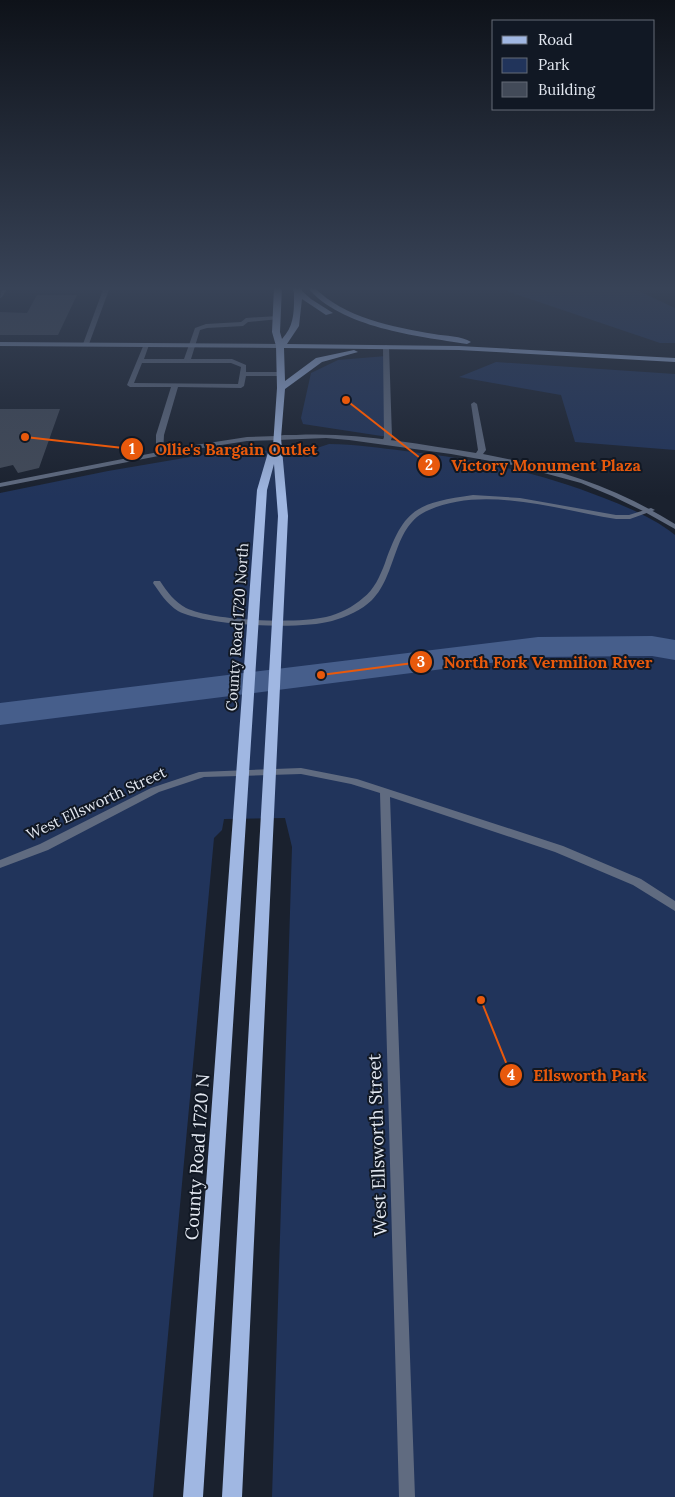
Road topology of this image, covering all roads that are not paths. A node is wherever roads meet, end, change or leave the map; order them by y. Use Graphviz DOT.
graph roads {
  1 [pos="141,357"];
  2 [pos="188,357"];
  3 [pos="280,357"];
  4 [pos="335,357"];
  5 [pos="386,357"];
  6 [pos="618,357"];
  7 [pos="675,360"];
  8 [pos="139,361"];
  9 [pos="187,361"];
  10 [pos="243,374"];
  11 [pos="281,374"];
  12 [pos="176,385"];
  13 [pos="282,388"];
  14 [pos="474,404"];
  15 [pos="277,438"];
  16 [pos="386,443"];
  17 [pos="160,454"];
  18 [pos="479,455"];
  19 [pos="0,485"];
  20 [pos="651,510"];
  21 [pos="675,527"];
  22 [pos="157,583"];
  23 [pos="385,792"];
  24 [pos="241,819"];
  25 [pos="0,864"];
  26 [pos="675,907"];
  27 [pos="193,1497"];
  28 [pos="232,1497"];
  29 [pos="407,1497"];
  1 -- 8 [label="street"];
  2 -- 9 [label="street"];
  3 -- 11 [label="main road, County Road 1720 North"];
  4 -- 13 [label="main road"];
  5 -- 16 [label="street"];
  6 -- 7 [label="main road"];
  8 -- 9 [label="street"];
  8 -- 12 [label="street"];
  9 -- 10 [label="street"];
  10 -- 11 [label="street"];
  10 -- 12 [label="street"];
  11 -- 13 [label="main road, County Road 1720 North"];
  12 -- 17 [label="street"];
  13 -- 15 [label="main road, County Road 1720 North"];
  14 -- 18 [label="street"];
  15 -- 16 [label="street"];
  15 -- 17 [label="street"];
  15 -- 24 [label="main road, County Road 1720 North"];
  15 -- 28 [label="main road, County Road 1720 North"];
  16 -- 18 [label="street"];
  17 -- 19 [label="street"];
  18 -- 20 [label="street"];
  20 -- 21 [label="street"];
  20 -- 22 [label="street"];
  23 -- 25 [label="street, West Ellsworth Street"];
  23 -- 26 [label="street, West Ellsworth Street"];
  23 -- 29 [label="street, West Ellsworth Street"];
  24 -- 27 [label="main road, County Road 1720 N"];
}
